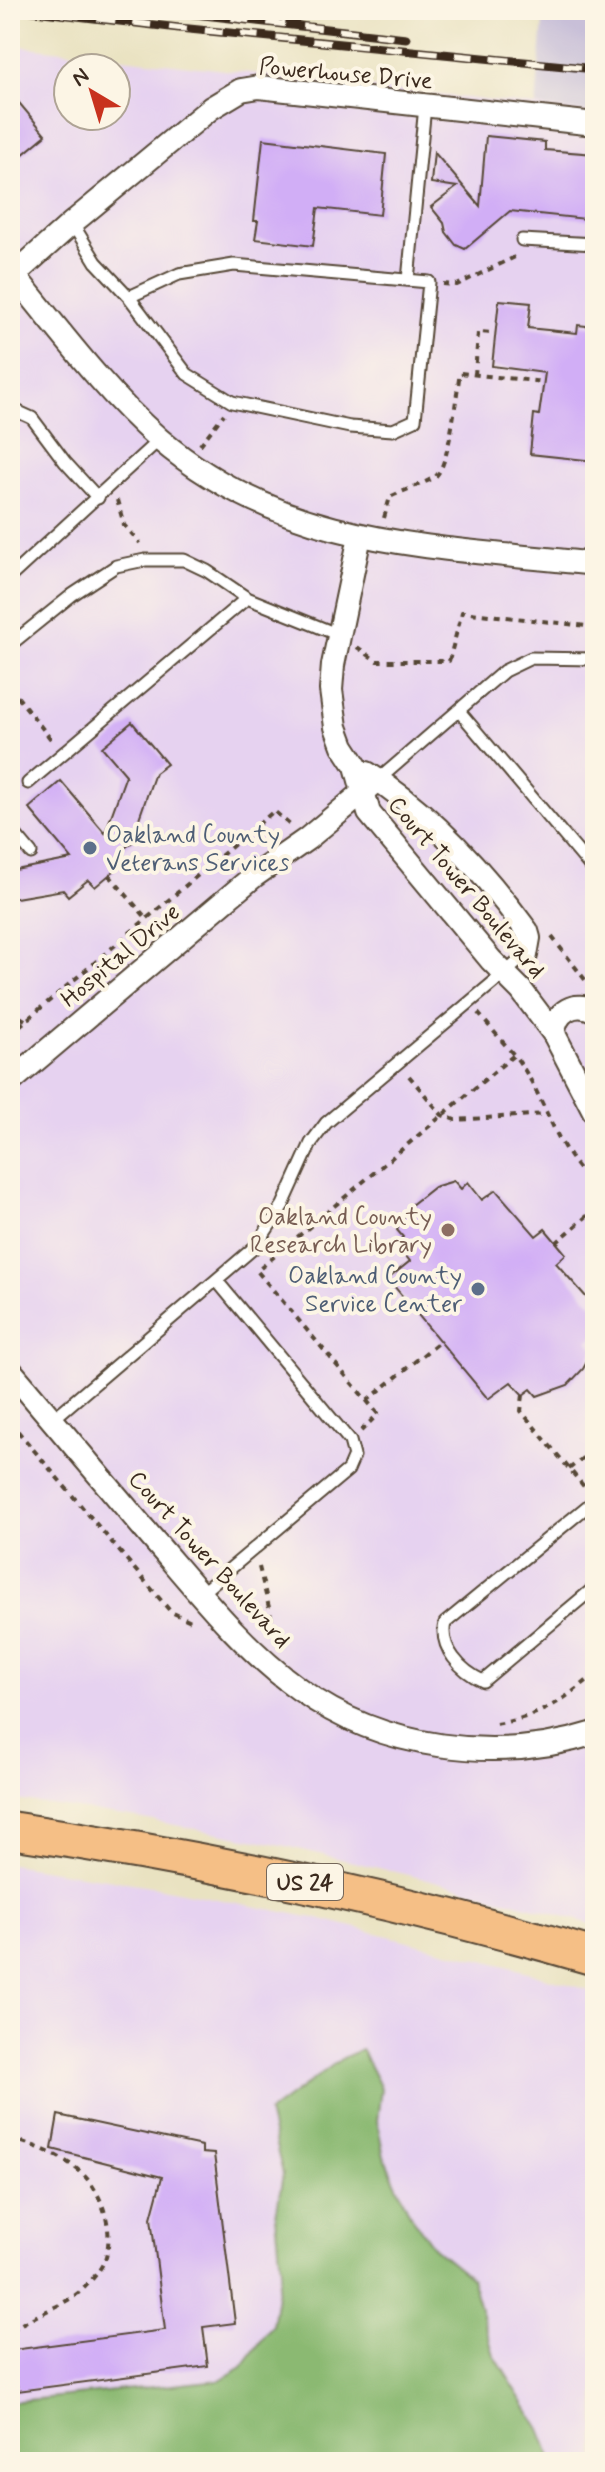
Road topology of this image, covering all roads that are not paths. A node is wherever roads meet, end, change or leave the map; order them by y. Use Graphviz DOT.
graph roads {
  1 [pos="425,106"];
  2 [pos="595,124"];
  3 [pos="72,223"];
  4 [pos="526,240"];
  5 [pos="595,244"];
  6 [pos="11,275"];
  7 [pos="408,280"];
  8 [pos="129,297"];
  9 [pos="10,408"];
  10 [pos="160,439"];
  11 [pos="98,498"];
  12 [pos="360,536"];
  13 [pos="595,564"];
  14 [pos="10,577"];
  15 [pos="247,598"];
  16 [pos="351,638"];
  17 [pos="10,645"];
  18 [pos="595,659"];
  19 [pos="459,711"];
  20 [pos="28,783"];
  21 [pos="370,786"];
  22 [pos="10,828"];
  23 [pos="31,853"];
  24 [pos="595,872"];
  25 [pos="526,955"];
  26 [pos="504,972"];
  27 [pos="595,1011"];
  28 [pos="554,1034"];
  29 [pos="10,1082"];
  30 [pos="595,1113"];
  31 [pos="217,1281"];
  32 [pos="10,1370"];
  33 [pos="52,1420"];
  34 [pos="595,1500"];
  35 [pos="595,1587"];
  36 [pos="200,1594"];
  37 [pos="595,1733"];
  38 [pos="10,1830"];
  39 [pos="595,1957"];
  1 -- 2 [label="street, Powerhouse Drive"];
  1 -- 3 [label="street, Powerhouse Drive"];
  1 -- 7 [label="lane"];
  3 -- 6 [label="street, Powerhouse Drive"];
  3 -- 8 [label="lane"];
  4 -- 5 [label="lane"];
  6 -- 10 [label="street"];
  7 -- 8 [label="lane"];
  7 -- 8 [label="lane"];
  9 -- 11 [label="lane"];
  10 -- 11 [label="lane"];
  10 -- 12 [label="street"];
  11 -- 14 [label="lane"];
  12 -- 13 [label="street"];
  12 -- 16 [label="street, Court Tower Boulevard"];
  15 -- 16 [label="lane"];
  15 -- 17 [label="lane"];
  15 -- 20 [label="lane"];
  16 -- 21 [label="street, Court Tower Boulevard"];
  18 -- 19 [label="lane"];
  19 -- 21 [label="lane"];
  19 -- 24 [label="lane"];
  21 -- 25 [label="street, Court Tower Boulevard"];
  21 -- 26 [label="street, Court Tower Boulevard"];
  21 -- 29 [label="street, Hospital Drive"];
  22 -- 23 [label="lane"];
  25 -- 26 [label="lane"];
  26 -- 28 [label="street, Court Tower Boulevard"];
  26 -- 31 [label="lane"];
  27 -- 28 [label="street"];
  28 -- 30 [label="street, Court Tower Boulevard"];
  31 -- 33 [label="lane"];
  31 -- 36 [label="lane"];
  32 -- 33 [label="street, Court Tower Boulevard"];
  33 -- 36 [label="street, Court Tower Boulevard"];
  34 -- 35 [label="lane"];
  36 -- 37 [label="street, Court Tower Boulevard"];
  38 -- 39 [label="main road, US 24"];
}
